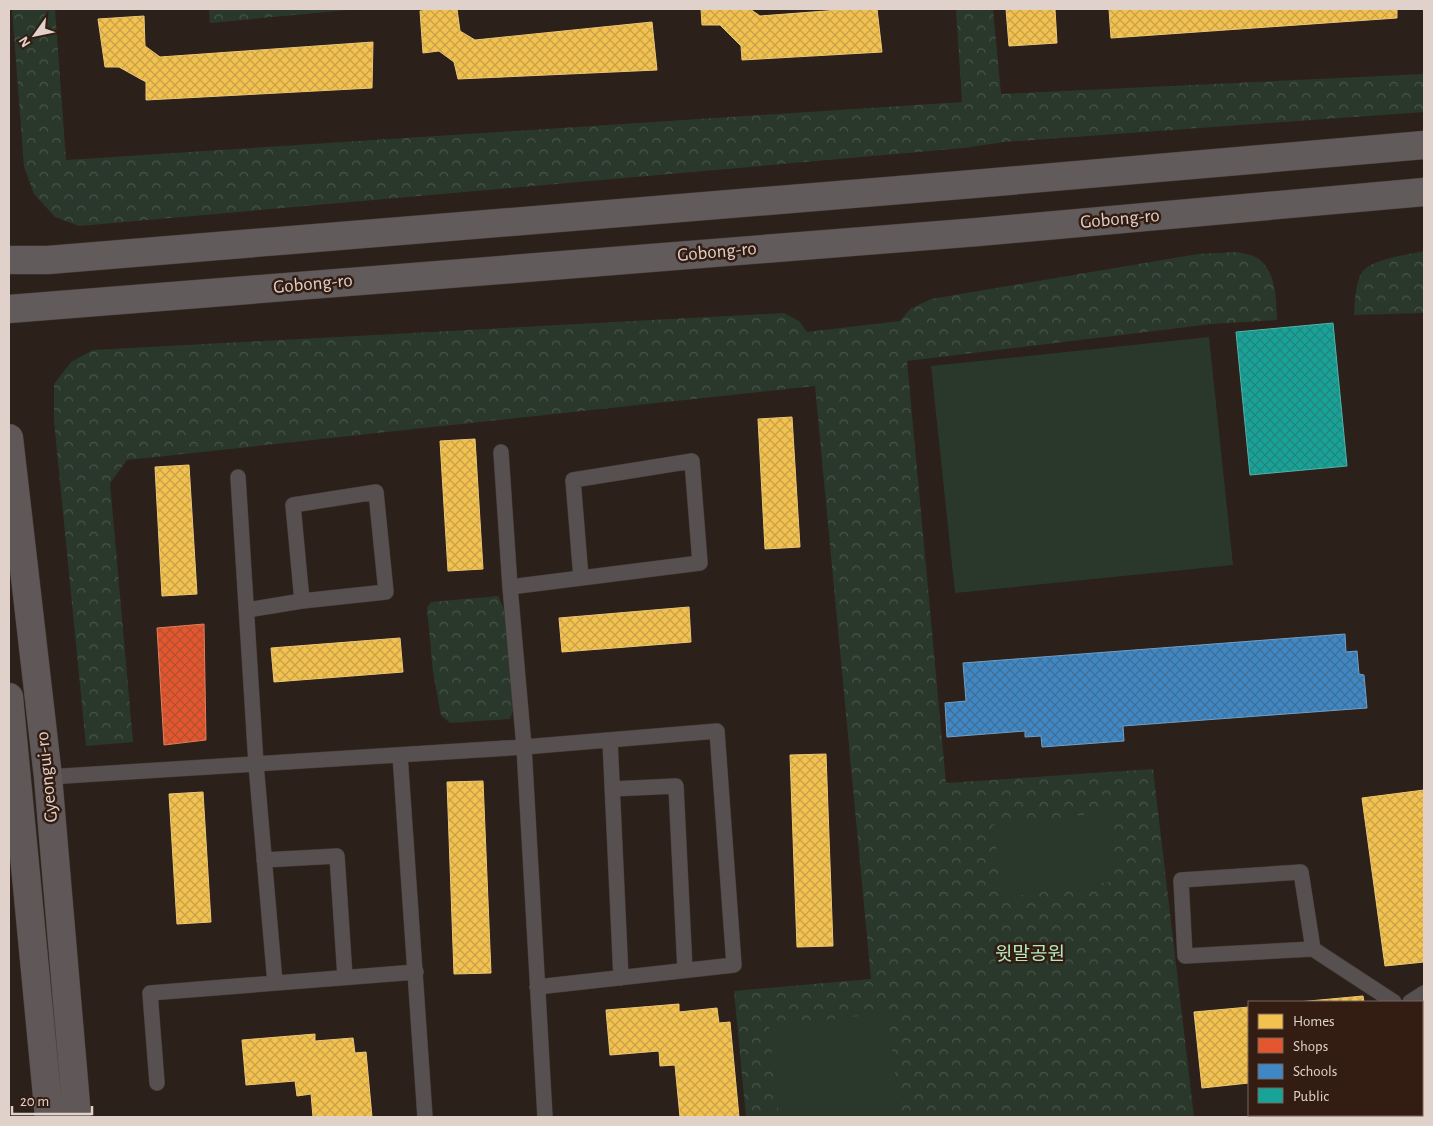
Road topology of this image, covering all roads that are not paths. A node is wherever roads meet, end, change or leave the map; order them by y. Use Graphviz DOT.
graph roads {
  1 [pos="1424,145"];
  2 [pos="1424,192"];
  3 [pos="9,260"];
  4 [pos="9,309"];
  5 [pos="9,438"];
  6 [pos="502,452"];
  7 [pos="238,477"];
  8 [pos="581,578"];
  9 [pos="510,587"];
  10 [pos="302,601"];
  11 [pos="247,610"];
  12 [pos="9,697"];
  13 [pos="610,740"];
  14 [pos="524,747"];
  15 [pos="400,755"];
  16 [pos="256,764"];
  17 [pos="48,777"];
  18 [pos="612,789"];
  19 [pos="264,860"];
  20 [pos="1313,949"];
  21 [pos="685,970"];
  22 [pos="416,972"];
  23 [pos="345,977"];
  24 [pos="621,978"];
  25 [pos="275,983"];
  26 [pos="537,987"];
  27 [pos="1424,993"];
  28 [pos="1392,1001"];
  29 [pos="1412,1001"];
  30 [pos="157,1084"];
  31 [pos="49,1117"];
  32 [pos="78,1117"];
  33 [pos="425,1117"];
  34 [pos="545,1117"];
  1 -- 3 [label="main road"];
  2 -- 4 [label="main road, Gobong-ro"];
  5 -- 17 [label="main road, Gyeongui-ro"];
  6 -- 9 [label="lane"];
  7 -- 11 [label="lane"];
  8 -- 8 [label="lane"];
  8 -- 9 [label="lane"];
  9 -- 14 [label="lane"];
  10 -- 10 [label="lane"];
  10 -- 11 [label="lane"];
  11 -- 16 [label="lane"];
  12 -- 31 [label="main road, Gyeongui-ro"];
  13 -- 14 [label="lane"];
  13 -- 18 [label="lane"];
  13 -- 21 [label="lane"];
  14 -- 15 [label="lane"];
  14 -- 26 [label="lane"];
  15 -- 16 [label="lane"];
  15 -- 22 [label="lane"];
  16 -- 17 [label="lane"];
  16 -- 19 [label="lane"];
  17 -- 32 [label="main road, Gyeongui-ro"];
  18 -- 21 [label="lane"];
  18 -- 24 [label="lane"];
  19 -- 23 [label="lane"];
  19 -- 25 [label="lane"];
  20 -- 20 [label="lane"];
  20 -- 28 [label="lane"];
  21 -- 24 [label="lane"];
  22 -- 23 [label="lane"];
  22 -- 33 [label="lane"];
  23 -- 25 [label="lane"];
  24 -- 26 [label="lane"];
  25 -- 30 [label="lane"];
  26 -- 34 [label="lane"];
  27 -- 29 [label="lane"];
}
